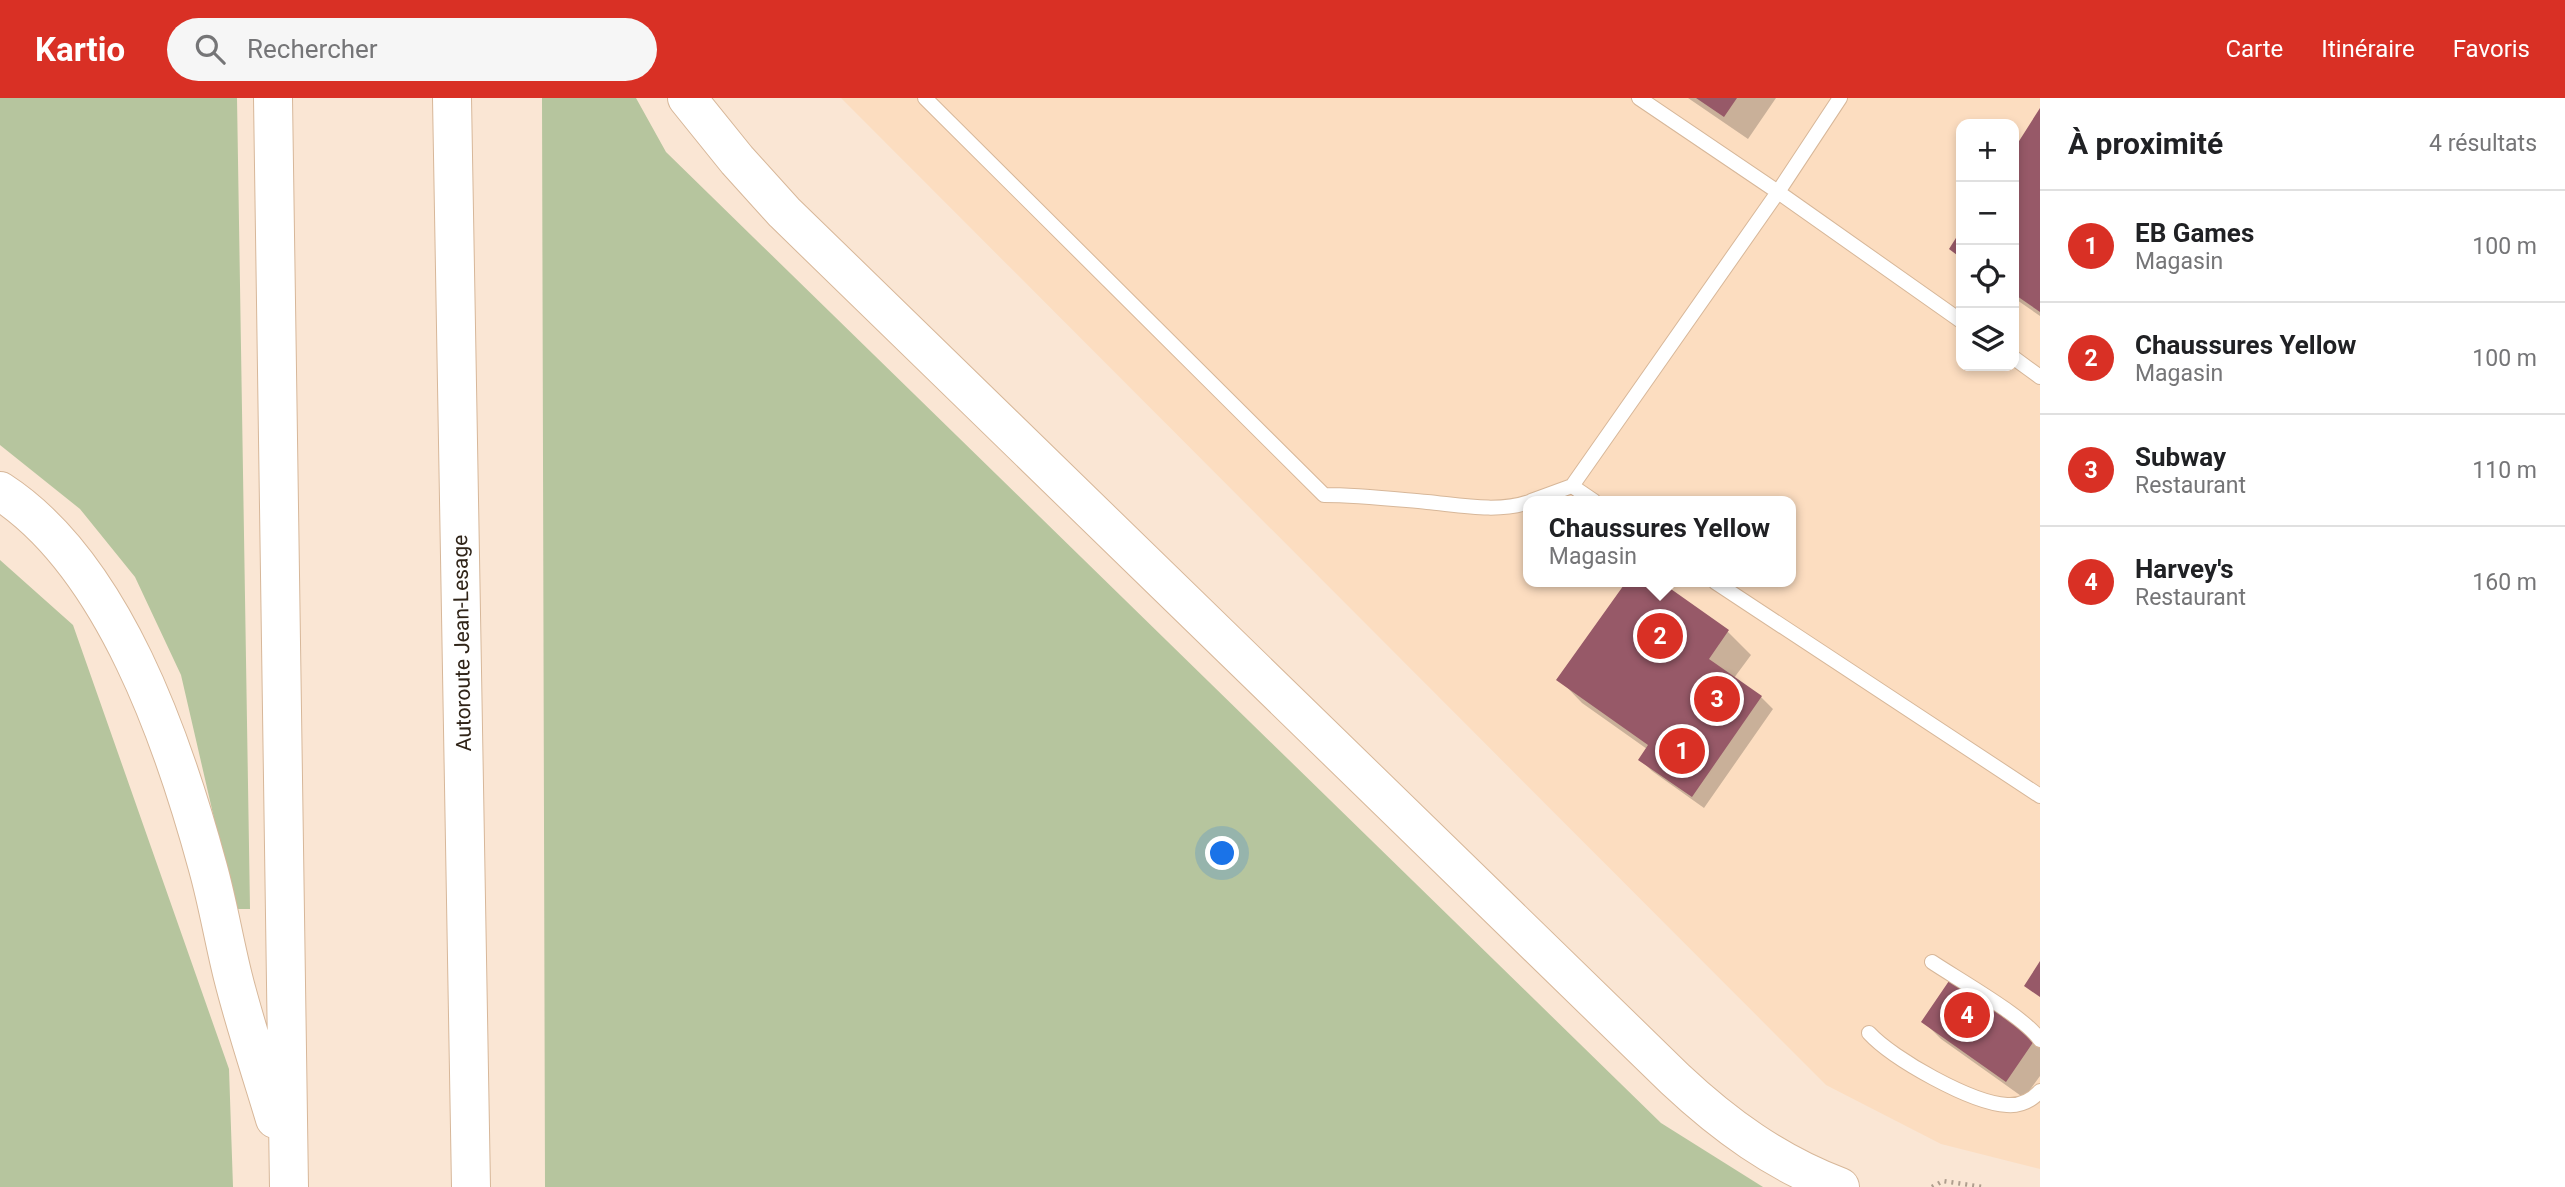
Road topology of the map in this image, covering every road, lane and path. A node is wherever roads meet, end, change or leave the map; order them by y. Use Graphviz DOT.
graph roads {
  1 [pos="273,98"];
  2 [pos="452,98"];
  3 [pos="687,98"];
  4 [pos="925,98"];
  5 [pos="1639,98"];
  6 [pos="1840,98"];
  7 [pos="1778,192"];
  8 [pos="1956,317"];
  9 [pos="2019,362"];
  10 [pos="2040,377"];
  11 [pos="1572,486"];
  12 [pos="0,491"];
  13 [pos="1546,496"];
  14 [pos="1587,496"];
  15 [pos="1523,504"];
  16 [pos="1723,587"];
  17 [pos="2040,796"];
  18 [pos="1932,962"];
  19 [pos="1870,1033"];
  20 [pos="2040,1040"];
  21 [pos="2040,1091"];
  22 [pos="289,1176"];
  23 [pos="471,1187"];
  24 [pos="1840,1187"];
  25 [pos="1932,1187"];
  26 [pos="1983,1187"];
  1 -- 22 [label="highway"];
  2 -- 23 [label="highway, Autoroute Jean-Lesage"];
  3 -- 24 [label="highway"];
  4 -- 15 [label="lane"];
  5 -- 7 [label="lane"];
  6 -- 7 [label="lane"];
  7 -- 8 [label="lane"];
  7 -- 11 [label="lane"];
  9 -- 10 [label="lane"];
  11 -- 13 [label="lane"];
  11 -- 14 [label="lane"];
  12 -- 22 [label="highway"];
  16 -- 17 [label="lane"];
  18 -- 20 [label="lane"];
  19 -- 21 [label="lane"];
  25 -- 26 [label="path"];
}
